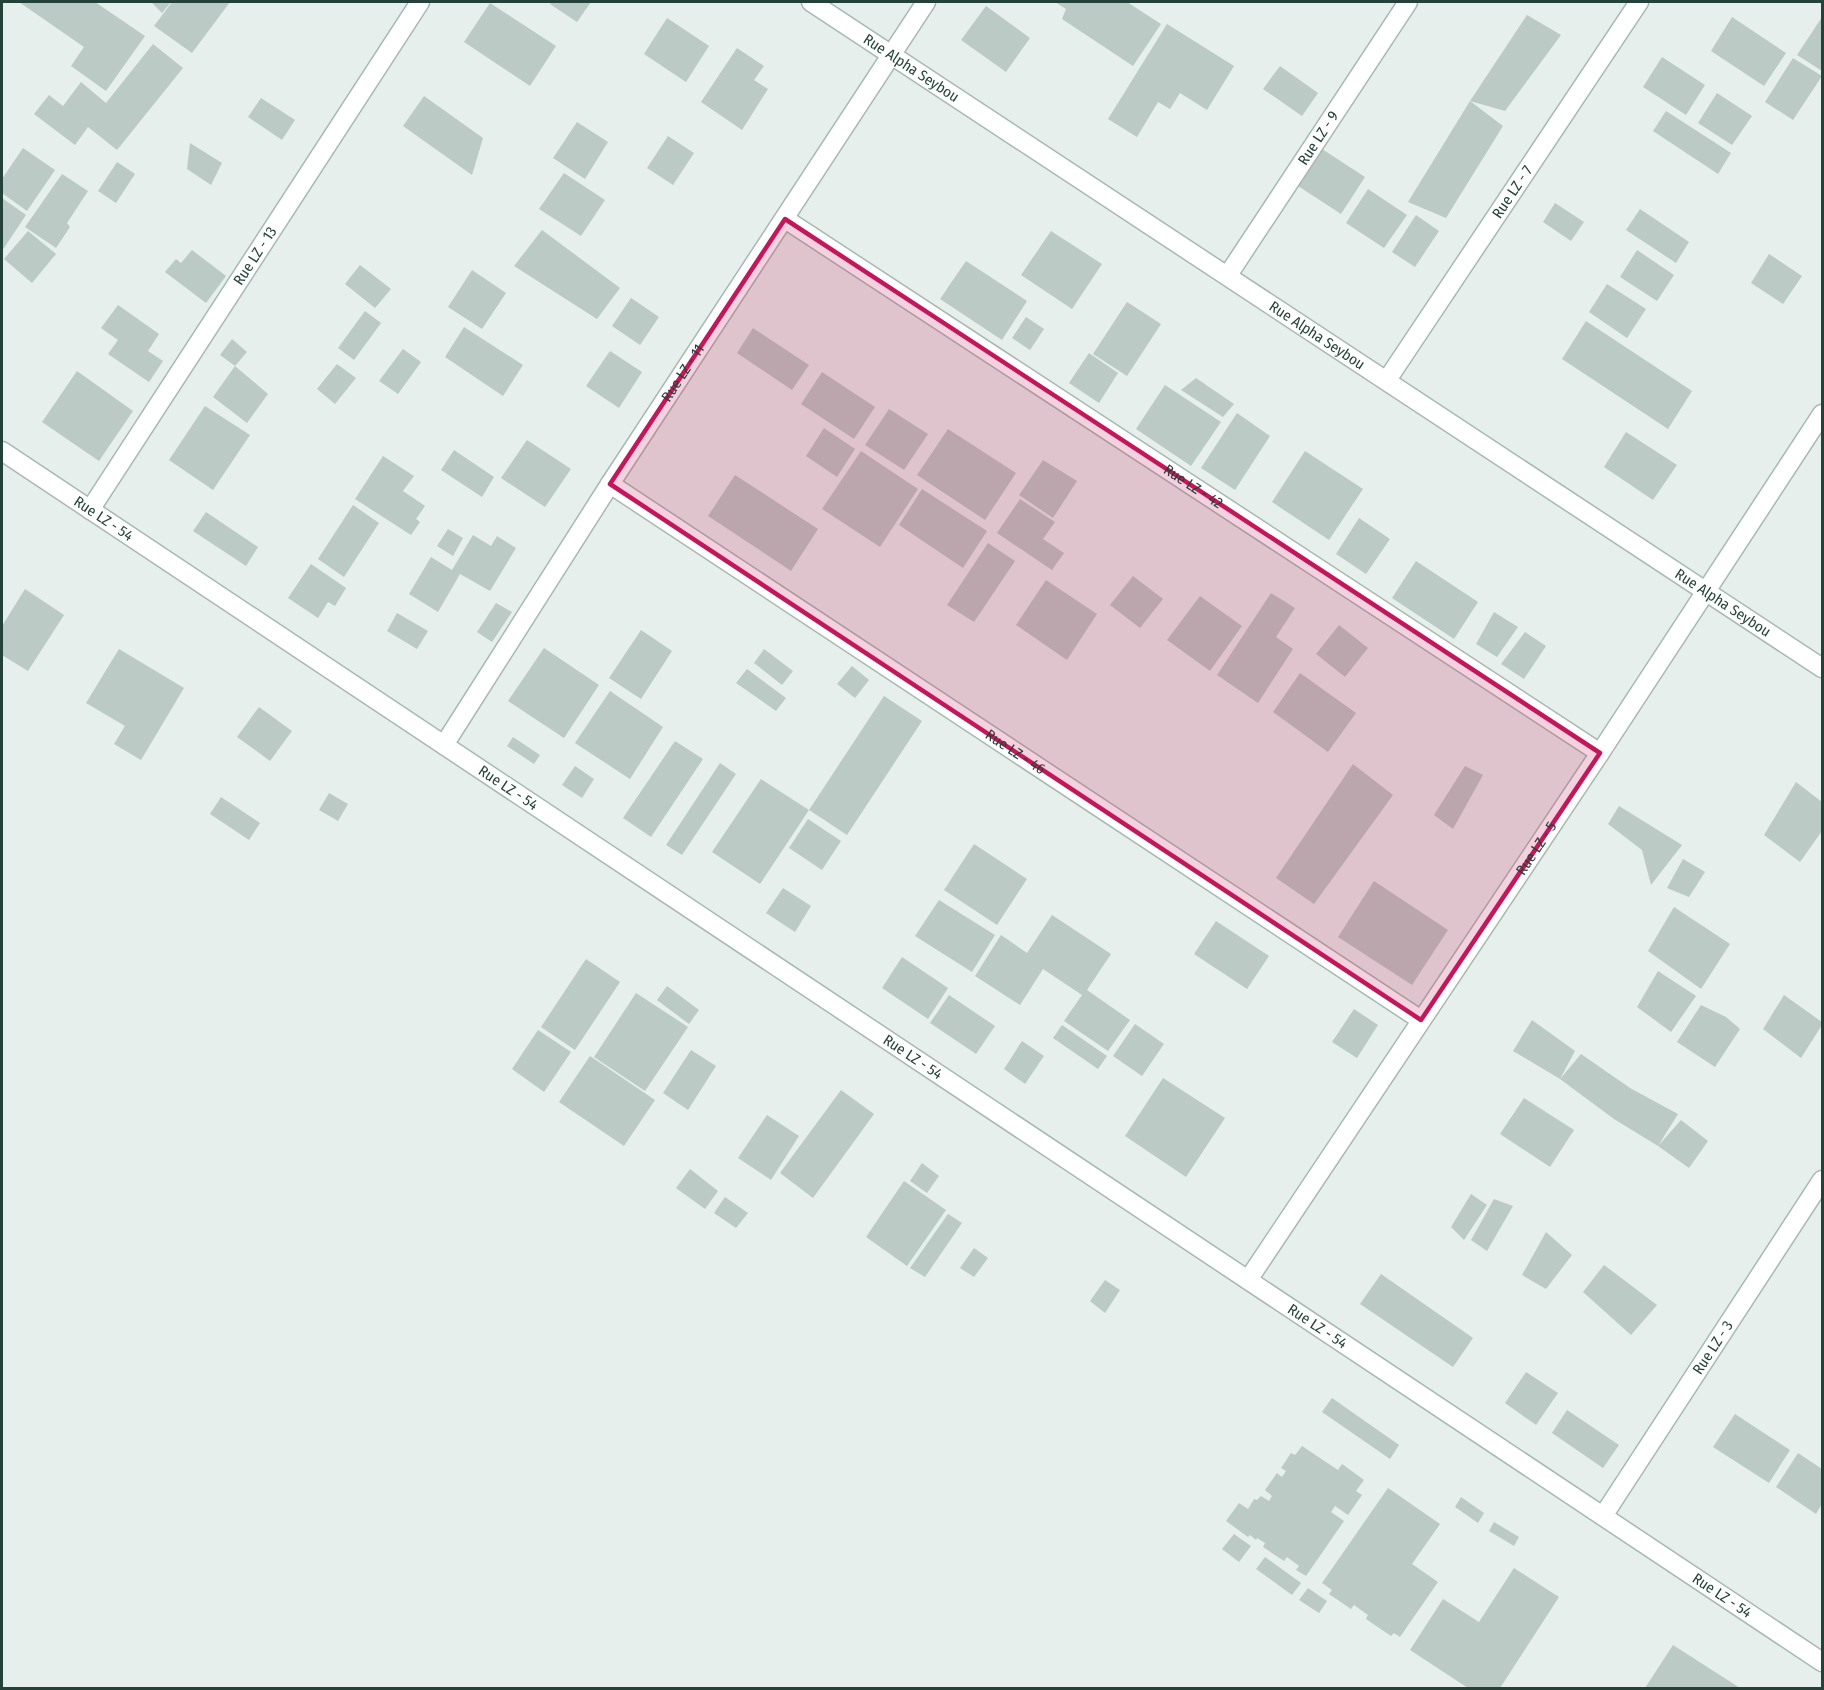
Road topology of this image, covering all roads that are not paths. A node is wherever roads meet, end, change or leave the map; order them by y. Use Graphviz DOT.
graph roads {
  1 [pos="420,2"];
  2 [pos="811,2"];
  3 [pos="926,2"];
  4 [pos="1408,2"];
  5 [pos="1639,2"];
  6 [pos="890,55"];
  7 [pos="785,219"];
  8 [pos="1228,275"];
  9 [pos="1387,380"];
  10 [pos="1822,414"];
  11 [pos="2,451"];
  12 [pos="610,484"];
  13 [pos="90,510"];
  14 [pos="1705,590"];
  15 [pos="1822,668"];
  16 [pos="444,745"];
  17 [pos="1600,753"];
  18 [pos="1421,1020"];
  19 [pos="1822,1180"];
  20 [pos="1248,1280"];
  21 [pos="1603,1516"];
  22 [pos="1822,1662"];
  1 -- 13 [label="street, Rue LZ - 13"];
  2 -- 6 [label="street, Rue Alpha Seybou"];
  3 -- 6 [label="street, Rue LZ - 11"];
  4 -- 8 [label="street, Rue LZ - 9"];
  5 -- 9 [label="street, Rue LZ - 7"];
  6 -- 7 [label="street, Rue LZ - 11"];
  6 -- 8 [label="street, Rue Alpha Seybou"];
  7 -- 12 [label="street, Rue LZ - 11"];
  7 -- 17 [label="street, Rue LZ - 42"];
  8 -- 9 [label="street, Rue Alpha Seybou"];
  9 -- 14 [label="street, Rue Alpha Seybou"];
  10 -- 14 [label="street, Rue LZ - 5"];
  11 -- 13 [label="street, Rue LZ - 54"];
  12 -- 16 [label="street, Rue LZ - 11"];
  12 -- 18 [label="street, Rue LZ - 46"];
  13 -- 16 [label="street, Rue LZ - 54"];
  14 -- 15 [label="street, Rue Alpha Seybou"];
  14 -- 17 [label="street, Rue LZ - 5"];
  16 -- 20 [label="street, Rue LZ - 54"];
  17 -- 18 [label="street, Rue LZ - 5"];
  18 -- 20 [label="street, Rue LZ - 5"];
  19 -- 21 [label="street, Rue LZ - 3"];
  20 -- 21 [label="street, Rue LZ - 54"];
  21 -- 22 [label="street, Rue LZ - 54"];
}
